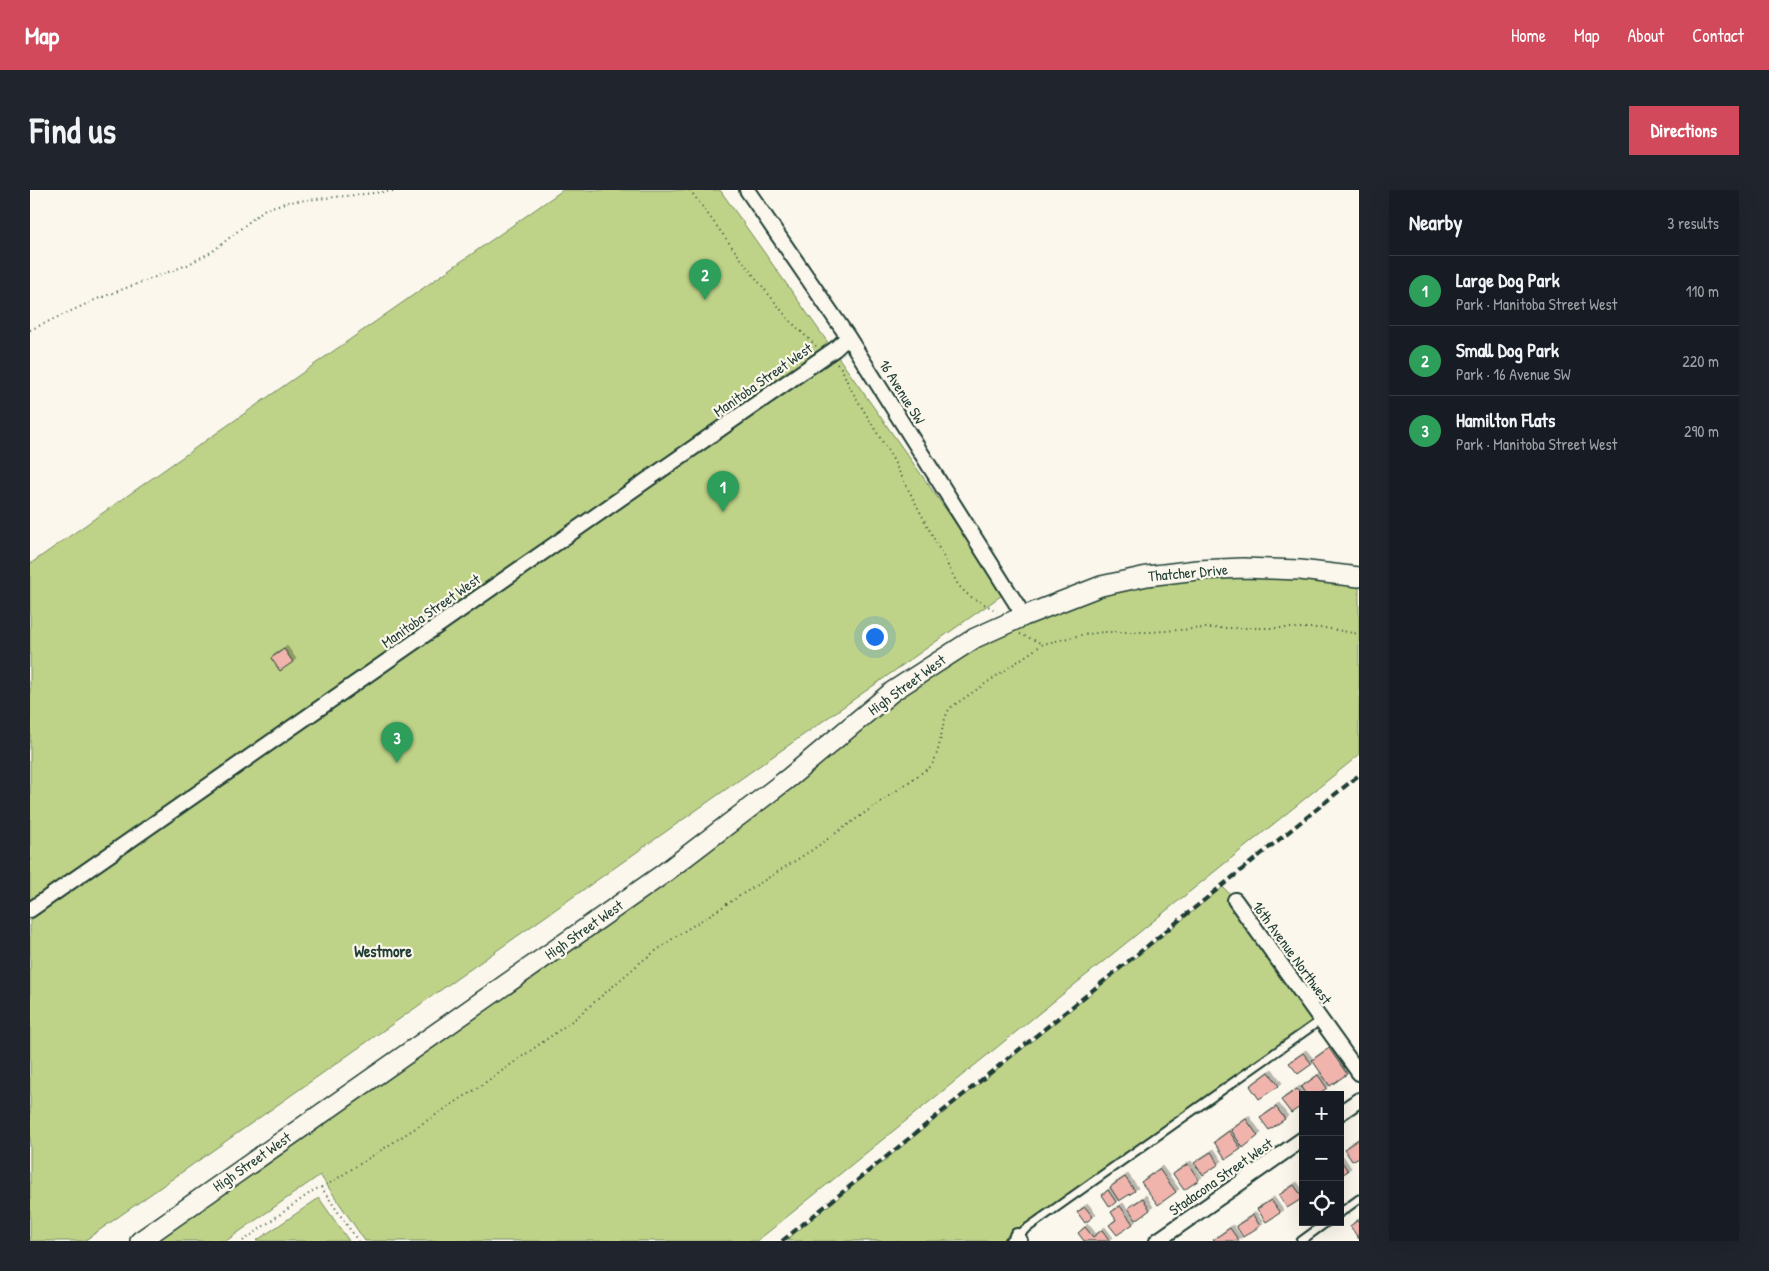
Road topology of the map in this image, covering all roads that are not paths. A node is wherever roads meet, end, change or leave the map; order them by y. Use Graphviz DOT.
graph roads {
  1 [pos="747,190"];
  2 [pos="848,337"];
  3 [pos="1359,577"];
  4 [pos="1017,619"];
  5 [pos="1235,900"];
  6 [pos="30,910"];
  7 [pos="1321,1020"];
  8 [pos="1359,1073"];
  9 [pos="1359,1100"];
  10 [pos="1344,1110"];
  11 [pos="1299,1143"];
  12 [pos="1359,1199"];
  13 [pos="1344,1210"];
  14 [pos="1322,1226"];
  15 [pos="1015,1239"];
  16 [pos="140,1241"];
  17 [pos="1157,1241"];
  18 [pos="1301,1241"];
  1 -- 2 [label="street, 16 Avenue SW"];
  2 -- 4 [label="street, 16 Avenue SW"];
  2 -- 6 [label="street, Manitoba Street West"];
  3 -- 4 [label="main road, Thatcher Drive"];
  4 -- 16 [label="main road, High Street West"];
  5 -- 7 [label="street, 16th Avenue Northwest"];
  7 -- 8 [label="street, 16th Avenue Northwest"];
  7 -- 15 [label="lane"];
  9 -- 10 [label="street"];
  11 -- 17 [label="street, Stadacona Street West"];
  12 -- 13 [label="lane"];
  14 -- 18 [label="lane"];
}
